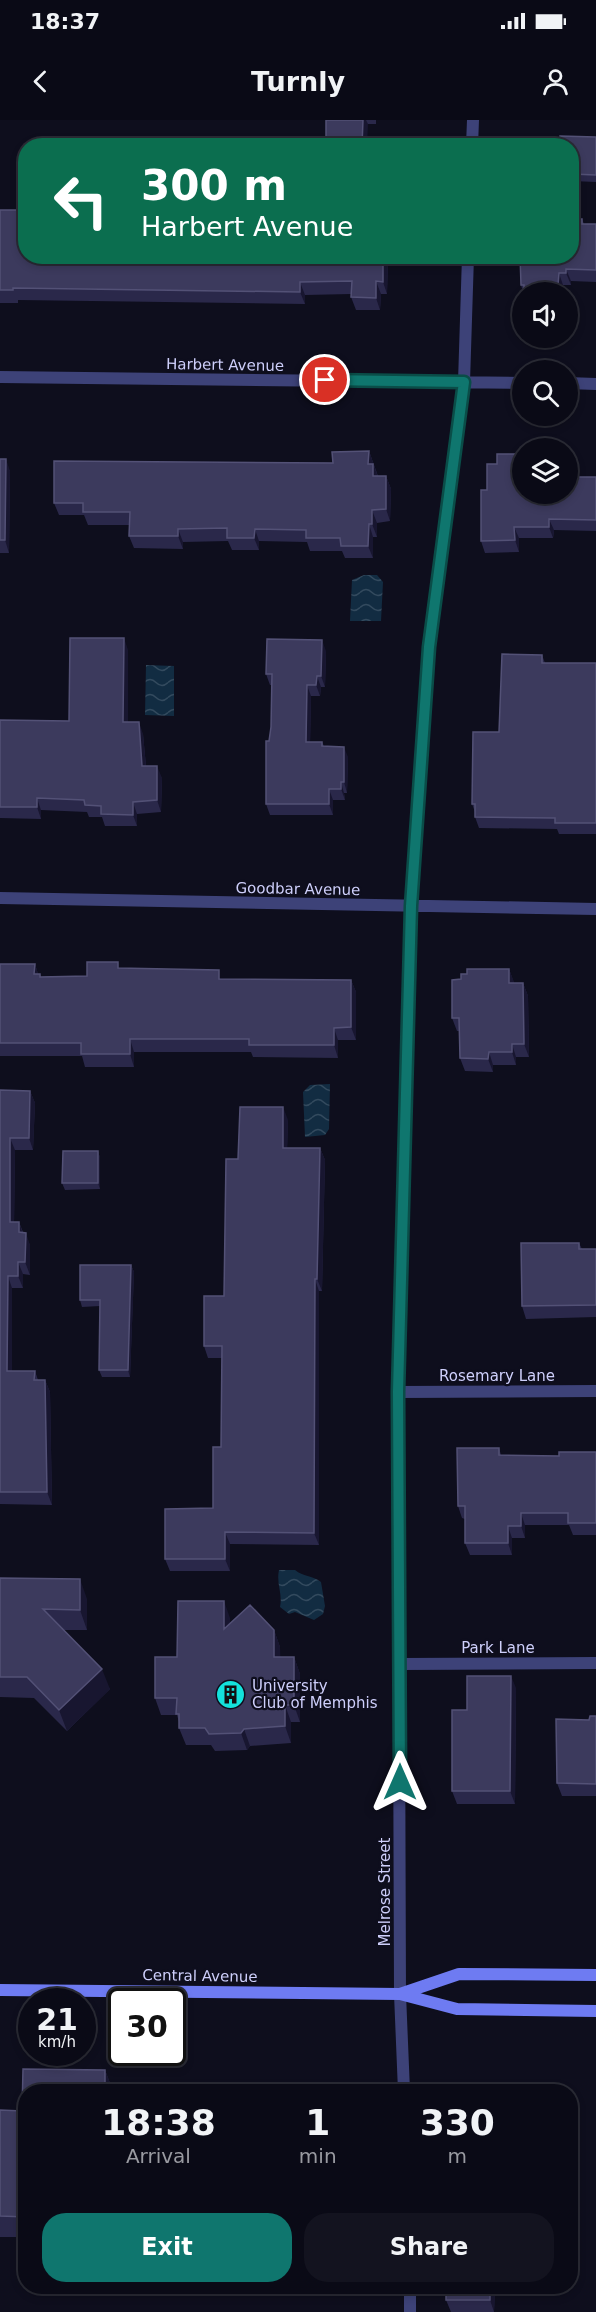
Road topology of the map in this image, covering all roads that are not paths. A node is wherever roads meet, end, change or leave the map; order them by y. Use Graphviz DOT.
graph roads {
  1 [pos="473,120"];
  2 [pos="472,138"];
  3 [pos="468,264"];
  4 [pos="0,377"];
  5 [pos="464,382"];
  6 [pos="512,382"];
  7 [pos="578,383"];
  8 [pos="596,384"];
  9 [pos="0,898"];
  10 [pos="411,906"];
  11 [pos="596,909"];
  12 [pos="596,1391"];
  13 [pos="398,1392"];
  14 [pos="596,1663"];
  15 [pos="400,1664"];
  16 [pos="596,1975"];
  17 [pos="0,1990"];
  18 [pos="400,1994"];
  19 [pos="596,2011"];
  20 [pos="404,2084"];
  21 [pos="410,2294"];
  22 [pos="410,2312"];
  1 -- 2 [label="street"];
  3 -- 5 [label="street, Melrose Street"];
  4 -- 5 [label="street, Harbert Avenue"];
  5 -- 6 [label="street, Harbert Avenue"];
  5 -- 10 [label="street, Melrose Street"];
  7 -- 8 [label="street"];
  9 -- 10 [label="street, Goodbar Avenue"];
  10 -- 11 [label="street, Goodbar Avenue"];
  10 -- 13 [label="street, Melrose Street"];
  12 -- 13 [label="street, Rosemary Lane"];
  13 -- 15 [label="street, Melrose Street"];
  14 -- 15 [label="street, Park Lane"];
  15 -- 18 [label="street, Melrose Street"];
  16 -- 18 [label="main road, Central Avenue"];
  17 -- 18 [label="main road, Central Avenue"];
  18 -- 19 [label="main road, Central Avenue"];
  18 -- 20 [label="street, Melrose Street"];
  21 -- 22 [label="street"];
}
